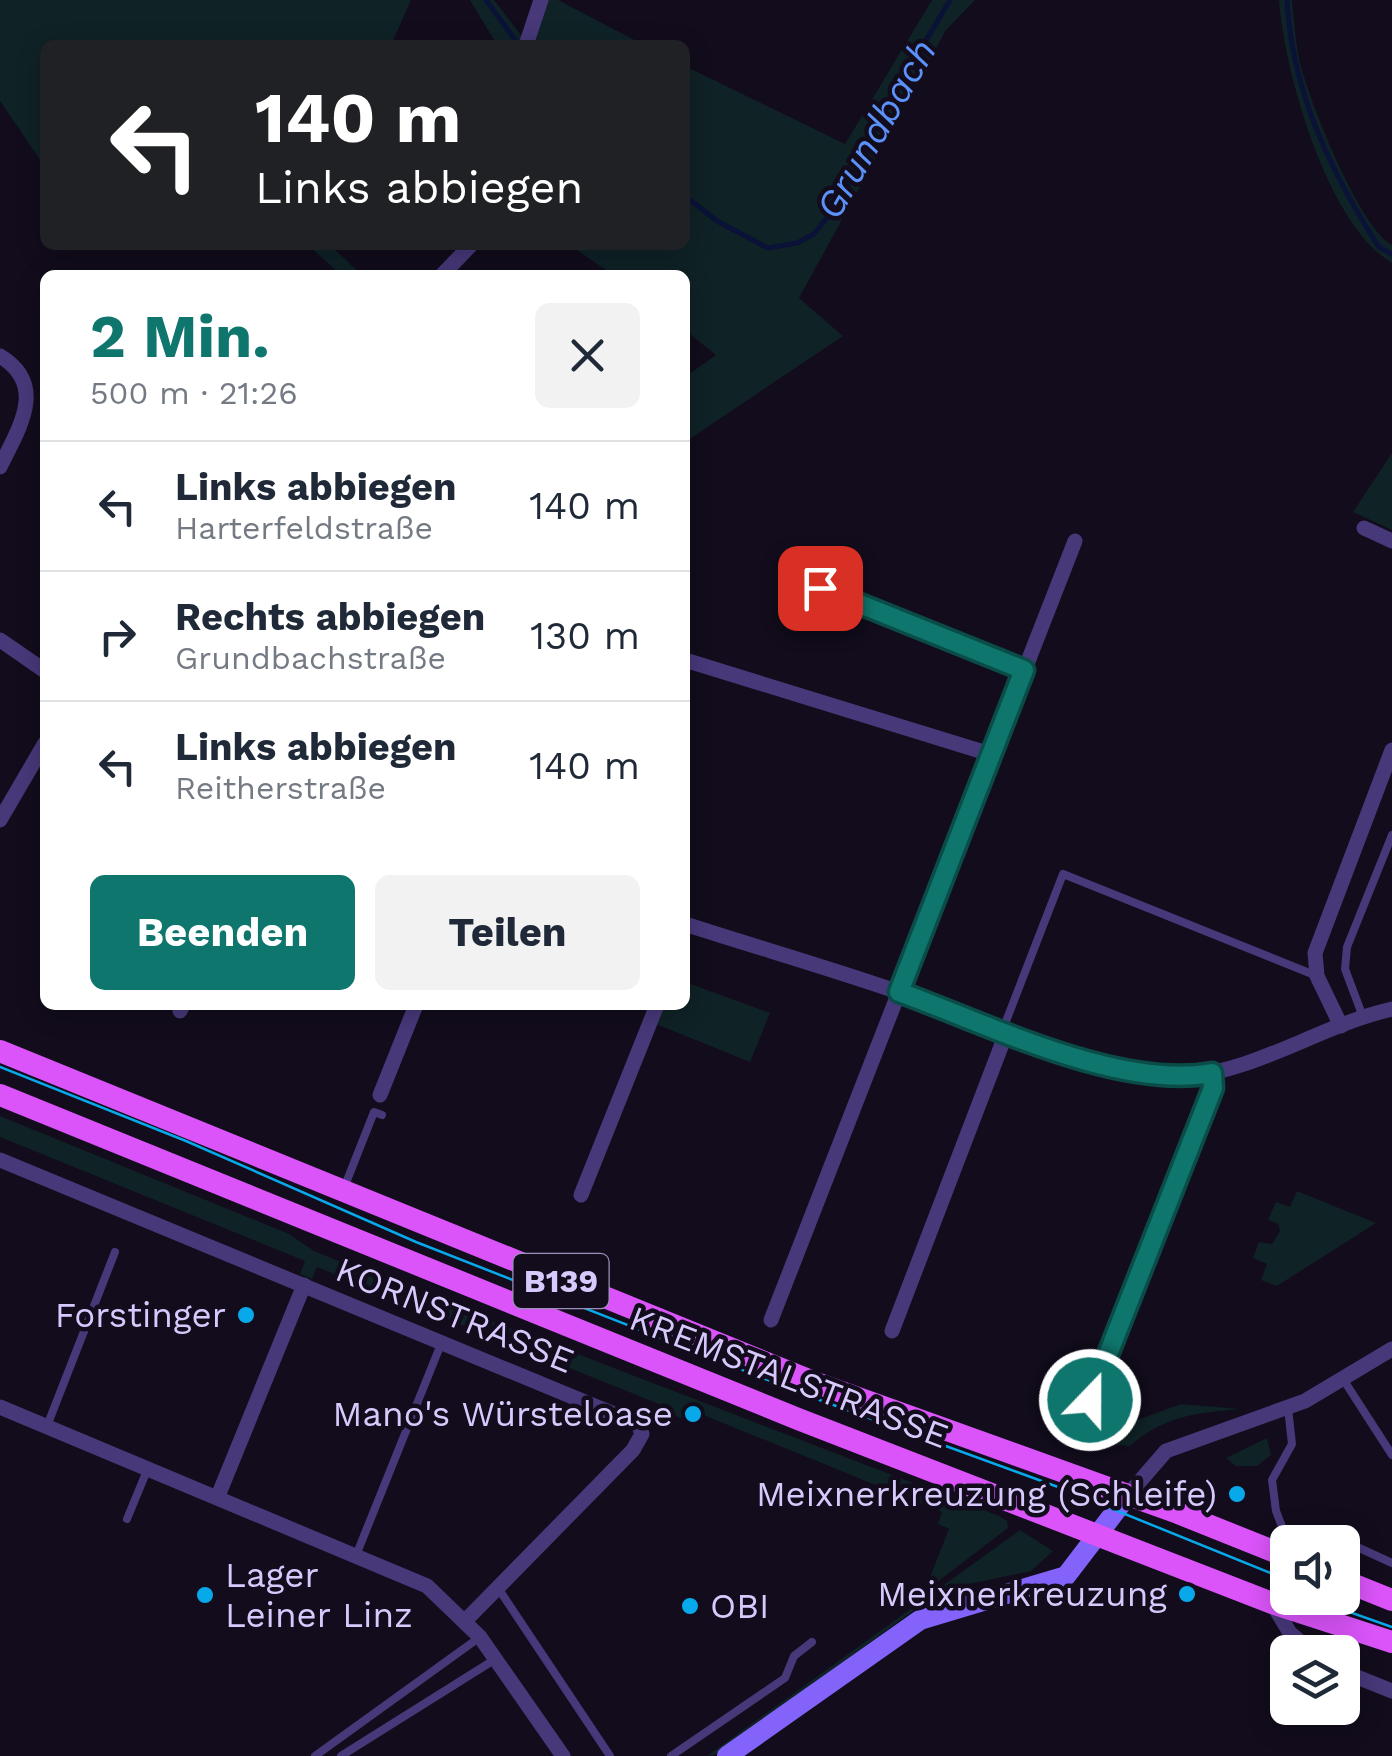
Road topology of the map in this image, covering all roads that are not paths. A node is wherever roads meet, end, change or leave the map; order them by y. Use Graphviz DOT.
graph roads {
  1 [pos="541,0"];
  2 [pos="527,40"];
  3 [pos="466,250"];
  4 [pos="447,270"];
  5 [pos="0,356"];
  6 [pos="0,467"];
  7 [pos="1364,528"];
  8 [pos="1392,540"];
  9 [pos="1075,542"];
  10 [pos="790,575"];
  11 [pos="0,640"];
  12 [pos="690,662"];
  13 [pos="40,668"];
  14 [pos="1024,670"];
  15 [pos="1392,750"];
  16 [pos="40,752"];
  17 [pos="990,754"];
  18 [pos="0,820"];
  19 [pos="1392,835"];
  20 [pos="690,926"];
  21 [pos="1317,976"];
  22 [pos="899,992"];
  23 [pos="1392,1008"];
  24 [pos="414,1010"];
  25 [pos="655,1010"];
  26 [pos="1363,1018"];
  27 [pos="1340,1026"];
  28 [pos="1005,1030"];
  29 [pos="0,1051"];
  30 [pos="1212,1073"];
  31 [pos="0,1095"];
  32 [pos="380,1095"];
  33 [pos="382,1115"];
  34 [pos="0,1160"];
  35 [pos="343,1192"];
  36 [pos="580,1195"];
  37 [pos="116,1252"];
  38 [pos="304,1285"];
  39 [pos="771,1320"];
  40 [pos="892,1331"];
  41 [pos="441,1342"];
  42 [pos="1392,1349"];
  43 [pos="1104,1364"];
  44 [pos="1344,1379"];
  45 [pos="0,1407"];
  46 [pos="1288,1408"];
  47 [pos="47,1426"];
  48 [pos="1392,1455"];
  49 [pos="148,1468"];
  50 [pos="218,1496"];
  51 [pos="1128,1496"];
  52 [pos="127,1519"];
  53 [pos="1281,1525"];
  54 [pos="1099,1536"];
  55 [pos="1360,1548"];
  56 [pos="1270,1550"];
  57 [pos="357,1553"];
  58 [pos="1392,1563"];
  59 [pos="1360,1587"];
  60 [pos="498,1588"];
  61 [pos="1392,1600"];
  62 [pos="1270,1602"];
  63 [pos="1309,1615"];
  64 [pos="466,1620"];
  65 [pos="480,1637"];
  66 [pos="812,1642"];
  67 [pos="1392,1642"];
  68 [pos="495,1659"];
  69 [pos="1360,1679"];
  70 [pos="1392,1692"];
  71 [pos="315,1756"];
  72 [pos="341,1756"];
  73 [pos="563,1756"];
  74 [pos="610,1756"];
  75 [pos="671,1756"];
  76 [pos="727,1756"];
  1 -- 2 [label="street"];
  3 -- 4 [label="street"];
  5 -- 6 [label="street"];
  7 -- 8 [label="street"];
  9 -- 14 [label="street"];
  10 -- 14 [label="street"];
  11 -- 13 [label="street"];
  12 -- 17 [label="street"];
  14 -- 17 [label="street"];
  15 -- 21 [label="street"];
  16 -- 18 [label="street"];
  17 -- 22 [label="street"];
  19 -- 26 [label="lane"];
  20 -- 22 [label="street"];
  21 -- 27 [label="street"];
  21 -- 28 [label="lane"];
  22 -- 28 [label="street"];
  22 -- 39 [label="street"];
  23 -- 26 [label="street"];
  24 -- 32 [label="street"];
  25 -- 36 [label="street"];
  26 -- 27 [label="street"];
  27 -- 30 [label="street"];
  28 -- 30 [label="street"];
  28 -- 40 [label="street"];
  29 -- 35 [label="main road, KREMSTALSTRASSE / B139"];
  30 -- 43 [label="street"];
  31 -- 54 [label="main road, KREMSTALSTRASSE / B139"];
  33 -- 35 [label="lane"];
  34 -- 38 [label="street, KORNSTRASSE"];
  35 -- 51 [label="main road, KREMSTALSTRASSE / B139"];
  37 -- 47 [label="lane"];
  38 -- 41 [label="street, KORNSTRASSE"];
  38 -- 50 [label="street"];
  41 -- 57 [label="lane"];
  41 -- 60 [label="street, KORNSTRASSE"];
  42 -- 44 [label="street"];
  44 -- 46 [label="street"];
  44 -- 48 [label="lane"];
  45 -- 47 [label="street"];
  46 -- 51 [label="street"];
  46 -- 53 [label="lane"];
  47 -- 49 [label="street"];
  49 -- 50 [label="street"];
  49 -- 52 [label="lane"];
  50 -- 57 [label="street"];
  51 -- 54 [label="street"];
  51 -- 56 [label="main road, KREMSTALSTRASSE / B139"];
  54 -- 62 [label="main road, KREMSTALSTRASSE / B139"];
  54 -- 76 [label="street"];
  55 -- 58 [label="lane"];
  57 -- 64 [label="street"];
  59 -- 61 [label="main road"];
  60 -- 64 [label="street, KORNSTRASSE"];
  60 -- 74 [label="lane"];
  63 -- 67 [label="main road, KREMSTALSTRASSE / B139"];
  64 -- 65 [label="street"];
  65 -- 68 [label="street"];
  65 -- 71 [label="lane"];
  66 -- 75 [label="lane"];
  68 -- 72 [label="lane"];
  68 -- 73 [label="street"];
  69 -- 70 [label="street"];
}
